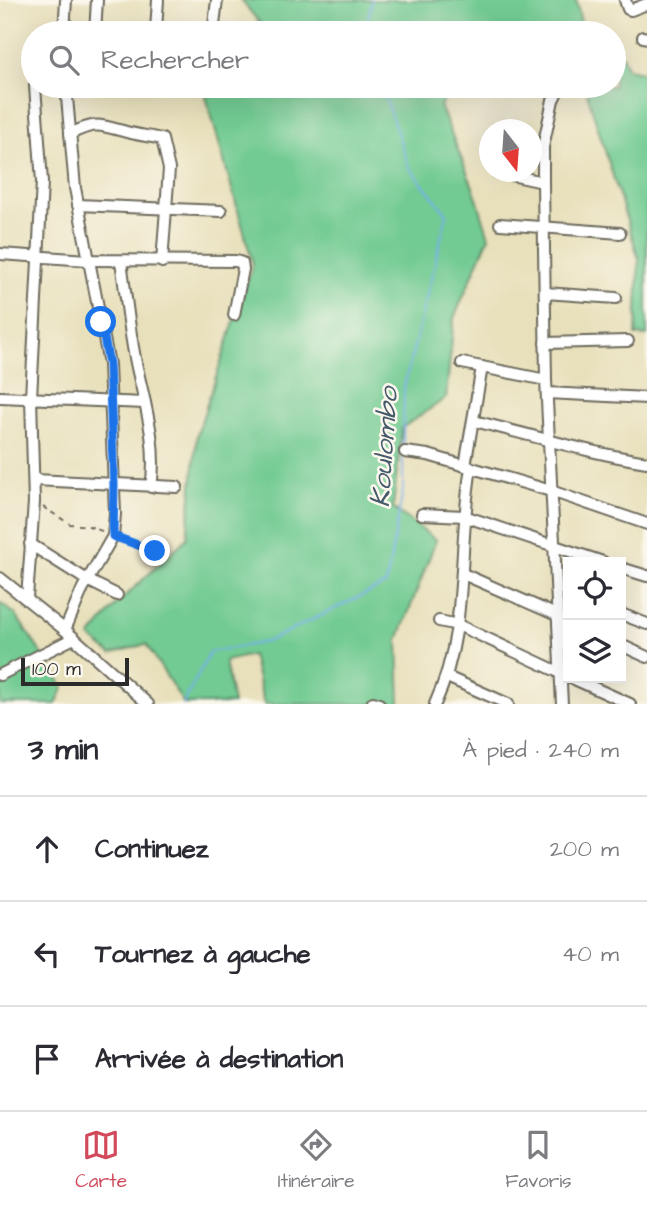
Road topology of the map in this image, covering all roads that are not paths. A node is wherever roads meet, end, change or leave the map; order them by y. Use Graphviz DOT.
graph roads {
  1 [pos="66,0"];
  2 [pos="97,0"];
  3 [pos="158,0"];
  4 [pos="217,0"];
  5 [pos="625,0"];
  6 [pos="647,4"];
  7 [pos="65,21"];
  8 [pos="96,21"];
  9 [pos="157,21"];
  10 [pos="214,21"];
  11 [pos="36,98"];
  12 [pos="67,98"];
  13 [pos="554,98"];
  14 [pos="70,134"];
  15 [pos="543,182"];
  16 [pos="78,205"];
  17 [pos="167,209"];
  18 [pos="220,211"];
  19 [pos="500,224"];
  20 [pos="543,226"];
  21 [pos="620,233"];
  22 [pos="0,254"];
  23 [pos="37,255"];
  24 [pos="88,260"];
  25 [pos="121,261"];
  26 [pos="162,262"];
  27 [pos="545,293"];
  28 [pos="616,298"];
  29 [pos="234,316"];
  30 [pos="628,341"];
  31 [pos="545,343"];
  32 [pos="462,363"];
  33 [pos="482,368"];
  34 [pos="546,380"];
  35 [pos="547,393"];
  36 [pos="0,397"];
  37 [pos="31,398"];
  38 [pos="647,398"];
  39 [pos="111,400"];
  40 [pos="145,403"];
  41 [pos="474,421"];
  42 [pos="549,439"];
  43 [pos="405,452"];
  44 [pos="647,462"];
  45 [pos="468,467"];
  46 [pos="35,480"];
  47 [pos="114,485"];
  48 [pos="151,487"];
  49 [pos="177,487"];
  50 [pos="551,491"];
  51 [pos="422,514"];
  52 [pos="464,516"];
  53 [pos="647,524"];
  54 [pos="30,544"];
  55 [pos="554,545"];
  56 [pos="589,557"];
  57 [pos="626,570"];
  58 [pos="463,574"];
  59 [pos="647,576"];
  60 [pos="0,578"];
  61 [pos="87,580"];
  62 [pos="556,586"];
  63 [pos="563,589"];
  64 [pos="117,595"];
  65 [pos="27,598"];
  66 [pos="556,614"];
  67 [pos="626,616"];
  68 [pos="563,618"];
  69 [pos="439,621"];
  70 [pos="647,624"];
  71 [pos="458,625"];
  72 [pos="70,634"];
  73 [pos="626,647"];
  74 [pos="563,653"];
  75 [pos="647,657"];
  76 [pos="563,674"];
  77 [pos="0,675"];
  78 [pos="447,677"];
  79 [pos="566,683"];
  80 [pos="583,683"];
  81 [pos="148,704"];
  82 [pos="435,704"];
  83 [pos="508,704"];
  84 [pos="562,704"];
  85 [pos="630,704"];
  1 -- 7 [label="street"];
  2 -- 8 [label="street"];
  3 -- 9 [label="street"];
  4 -- 10 [label="street"];
  5 -- 6 [label="street"];
  11 -- 23 [label="street"];
  12 -- 14 [label="street"];
  13 -- 15 [label="street"];
  14 -- 16 [label="street"];
  14 -- 17 [label="street"];
  15 -- 20 [label="street"];
  16 -- 17 [label="street"];
  16 -- 24 [label="street"];
  17 -- 18 [label="street"];
  17 -- 26 [label="street"];
  19 -- 20 [label="street"];
  20 -- 21 [label="street"];
  20 -- 27 [label="street"];
  22 -- 23 [label="street"];
  23 -- 24 [label="street"];
  23 -- 37 [label="street"];
  24 -- 25 [label="street"];
  24 -- 39 [label="street"];
  25 -- 26 [label="street"];
  25 -- 40 [label="street"];
  26 -- 29 [label="street"];
  27 -- 28 [label="street"];
  27 -- 31 [label="street"];
  30 -- 31 [label="street"];
  31 -- 34 [label="street"];
  32 -- 33 [label="street"];
  33 -- 34 [label="street"];
  33 -- 41 [label="street"];
  34 -- 35 [label="street"];
  35 -- 38 [label="street"];
  35 -- 42 [label="street"];
  36 -- 37 [label="street"];
  37 -- 39 [label="street"];
  37 -- 46 [label="street"];
  39 -- 40 [label="street"];
  39 -- 47 [label="street"];
  40 -- 48 [label="street"];
  41 -- 42 [label="street"];
  41 -- 45 [label="street"];
  42 -- 44 [label="street"];
  42 -- 50 [label="street"];
  43 -- 45 [label="street"];
  45 -- 50 [label="street"];
  45 -- 52 [label="street"];
  46 -- 47 [label="street"];
  46 -- 54 [label="street"];
  47 -- 48 [label="street"];
  47 -- 61 [label="street"];
  48 -- 49 [label="street"];
  50 -- 53 [label="street"];
  50 -- 55 [label="street"];
  51 -- 52 [label="street"];
  52 -- 55 [label="street"];
  52 -- 58 [label="street"];
  54 -- 61 [label="street"];
  54 -- 65 [label="street"];
  55 -- 56 [label="street"];
  55 -- 62 [label="street"];
  57 -- 59 [label="street"];
  58 -- 66 [label="street"];
  58 -- 71 [label="street"];
  60 -- 65 [label="street"];
  61 -- 64 [label="street"];
  61 -- 72 [label="street"];
  62 -- 63 [label="street"];
  62 -- 66 [label="street"];
  65 -- 72 [label="street"];
  66 -- 68 [label="street"];
  66 -- 74 [label="street"];
  67 -- 70 [label="street"];
  69 -- 71 [label="street"];
  71 -- 76 [label="street"];
  71 -- 78 [label="street"];
  72 -- 77 [label="street"];
  72 -- 81 [label="street"];
  73 -- 75 [label="street"];
  78 -- 82 [label="street"];
  78 -- 83 [label="street"];
  79 -- 84 [label="street"];
  80 -- 85 [label="street"];
}
